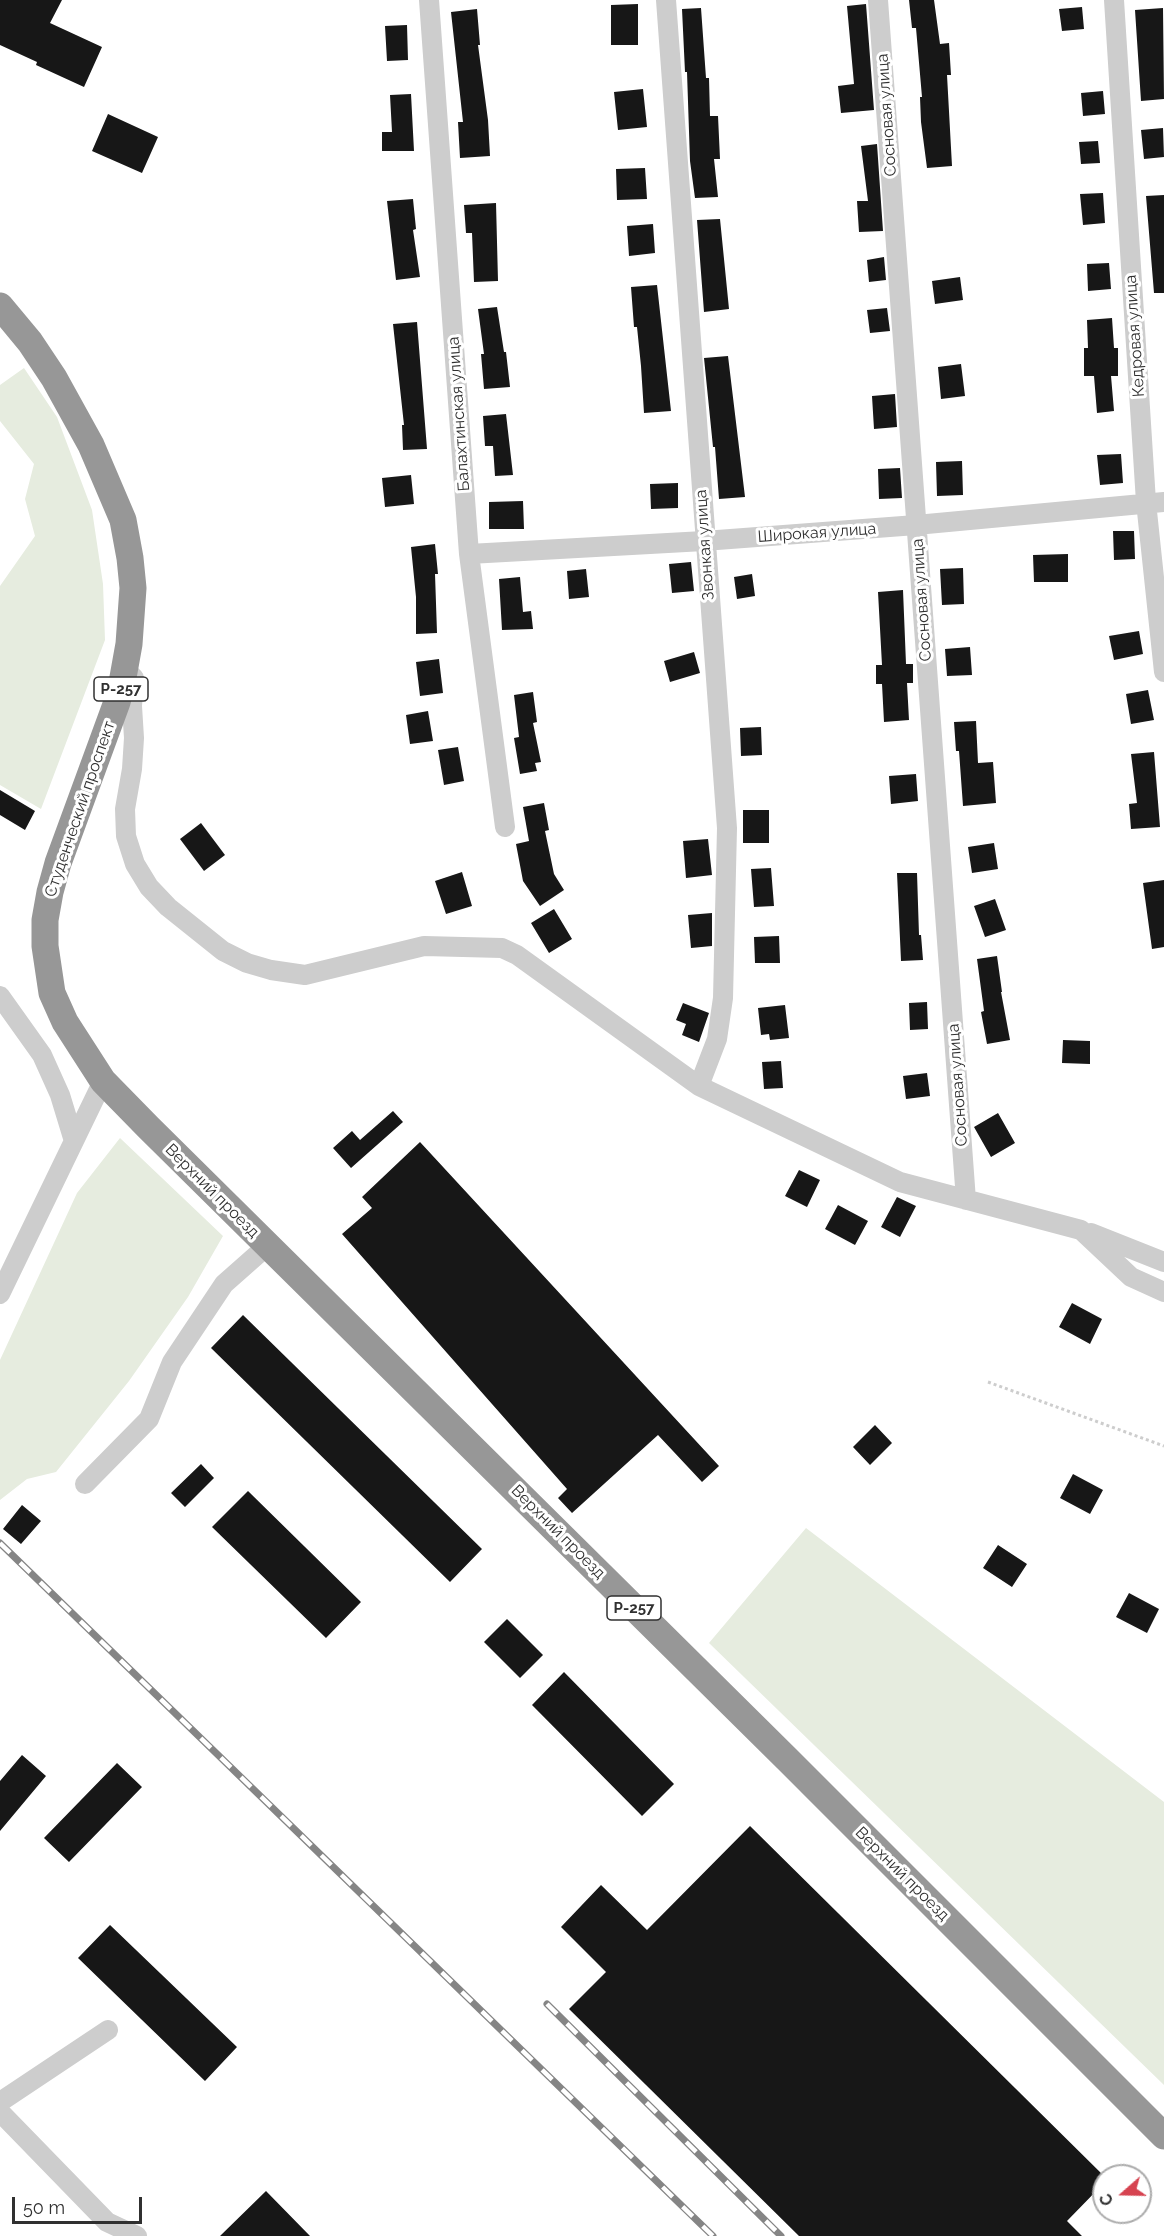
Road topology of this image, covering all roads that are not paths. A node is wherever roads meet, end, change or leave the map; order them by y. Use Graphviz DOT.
graph roads {
  1 [pos="429,0"];
  2 [pos="666,0"];
  3 [pos="878,0"];
  4 [pos="1114,0"];
  5 [pos="0,306"];
  6 [pos="1155,502"];
  7 [pos="916,525"];
  8 [pos="704,541"];
  9 [pos="469,554"];
  10 [pos="125,668"];
  11 [pos="1164,672"];
  12 [pos="505,826"];
  13 [pos="0,996"];
  14 [pos="103,1082"];
  15 [pos="699,1086"];
  16 [pos="74,1141"];
  17 [pos="966,1200"];
  18 [pos="1081,1230"];
  19 [pos="267,1246"];
  20 [pos="1164,1262"];
  21 [pos="1164,1292"];
  22 [pos="0,1294"];
  23 [pos="84,1484"];
  24 [pos="108,2030"];
  25 [pos="0,2102"];
  26 [pos="0,2112"];
  27 [pos="1164,2136"];
  28 [pos="137,2236"];
  1 -- 9 [label="street, Балахтинская улица"];
  2 -- 8 [label="street, Звонкая улица"];
  3 -- 7 [label="street, Сосновая улица"];
  4 -- 6 [label="street, Кедровая улица"];
  5 -- 10 [label="highway, Студенческий проспект / Р-257"];
  6 -- 7 [label="street, Широкая улица"];
  6 -- 11 [label="street, Кедровая улица"];
  7 -- 8 [label="street, Широкая улица"];
  7 -- 17 [label="street, Сосновая улица"];
  8 -- 9 [label="street, Широкая улица"];
  8 -- 15 [label="street, Звонкая улица"];
  9 -- 12 [label="street, Балахтинская улица"];
  10 -- 14 [label="highway, Студенческий проспект / Р-257"];
  10 -- 15 [label="street"];
  13 -- 16 [label="street"];
  14 -- 16 [label="street"];
  14 -- 19 [label="highway, Верхний проезд / Р-257"];
  15 -- 17 [label="street"];
  16 -- 22 [label="street"];
  17 -- 18 [label="street"];
  18 -- 20 [label="street"];
  18 -- 21 [label="street"];
  19 -- 23 [label="street"];
  19 -- 27 [label="highway, Верхний проезд / Р-257"];
  24 -- 25 [label="street"];
  26 -- 28 [label="street"];
}
